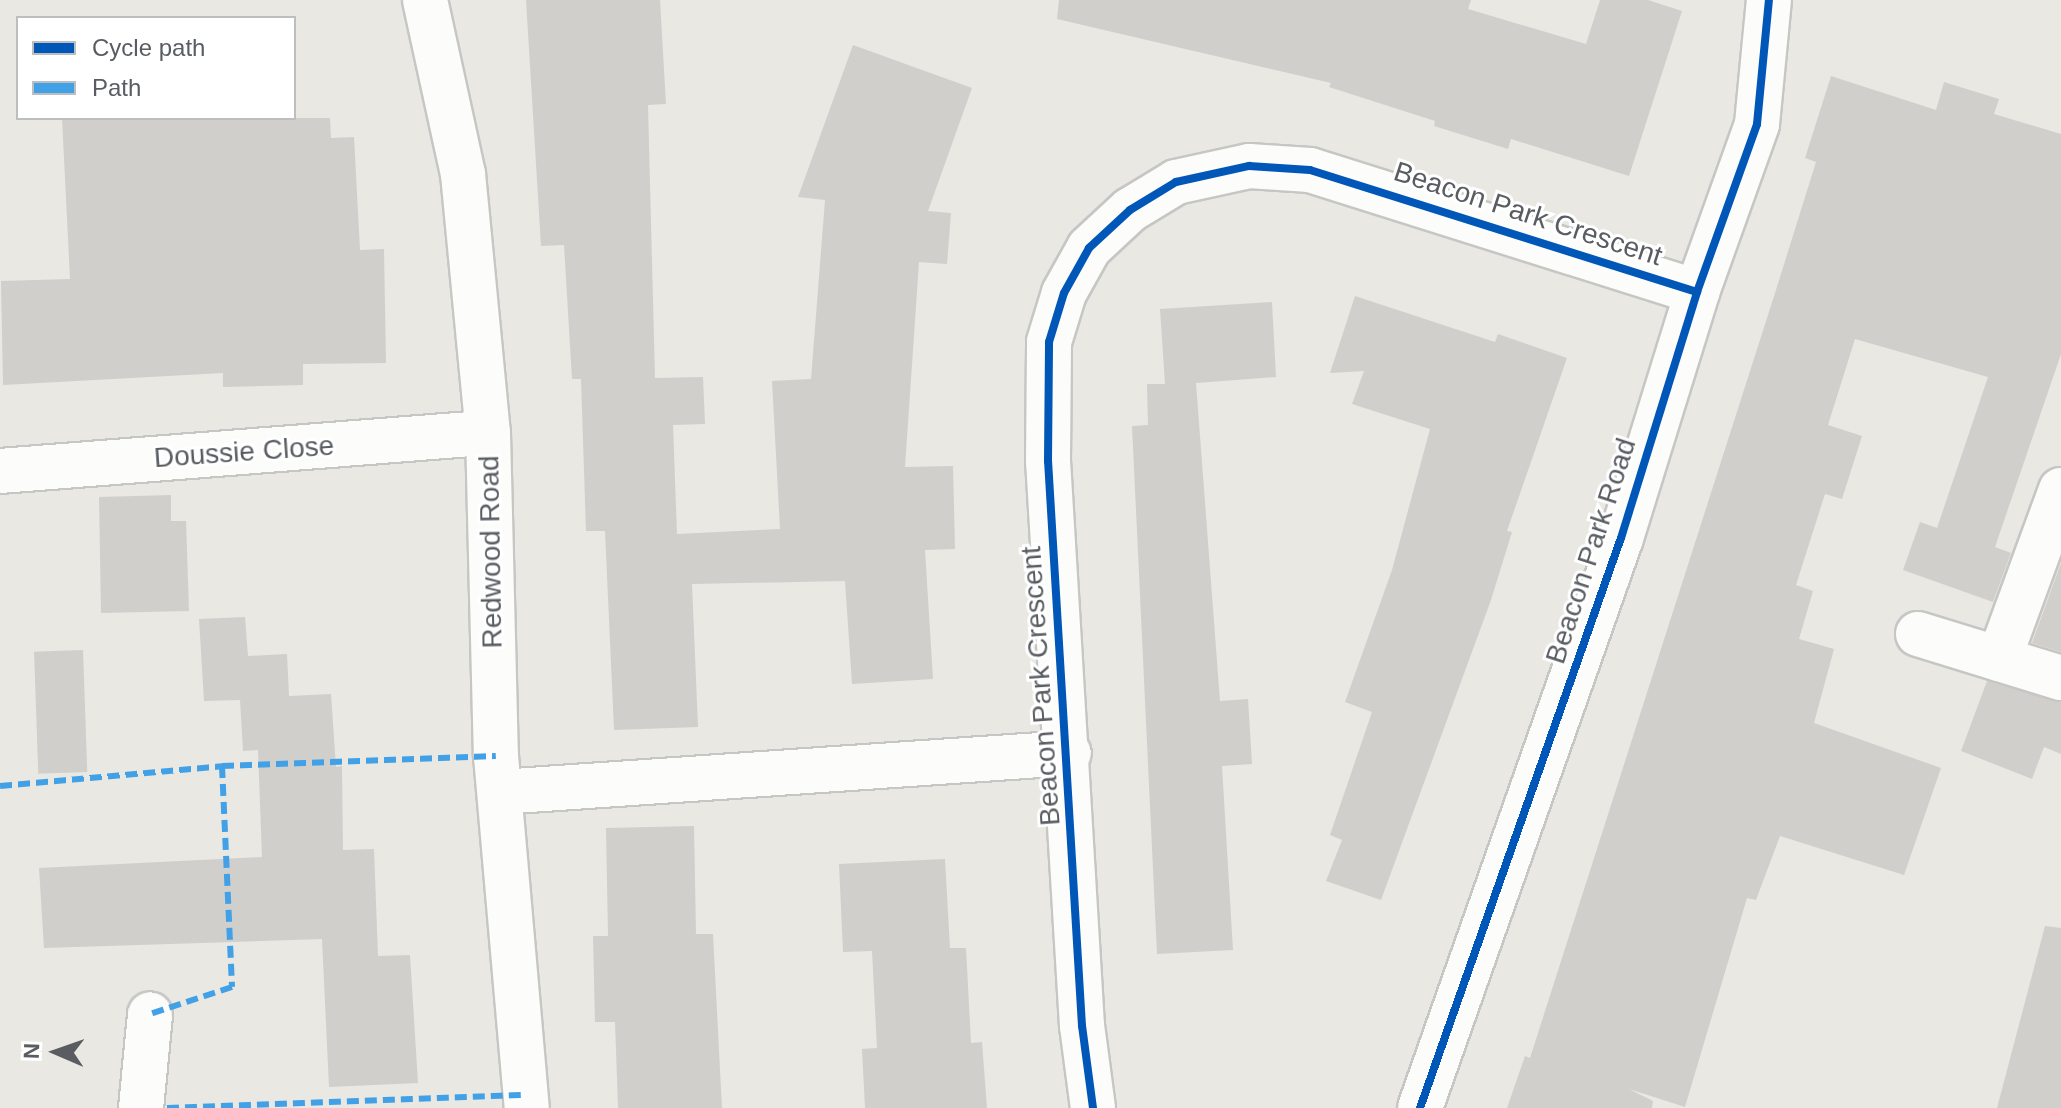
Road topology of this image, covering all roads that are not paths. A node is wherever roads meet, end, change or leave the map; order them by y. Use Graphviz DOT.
graph roads {
  1 [pos="425,0"];
  2 [pos="1769,0"];
  3 [pos="1697,292"];
  4 [pos="488,433"];
  5 [pos="0,471"];
  6 [pos="2061,490"];
  7 [pos="1918,634"];
  8 [pos="1999,659"];
  9 [pos="2061,678"];
  10 [pos="1069,753"];
  11 [pos="500,792"];
  12 [pos="150,1014"];
  13 [pos="141,1108"];
  14 [pos="527,1108"];
  15 [pos="1093,1108"];
  16 [pos="1420,1108"];
  1 -- 4 [label="street, Redwood Road"];
  2 -- 3 [label="street, Beacon Park Road"];
  3 -- 10 [label="street, Beacon Park Crescent"];
  3 -- 16 [label="street, Beacon Park Road"];
  4 -- 5 [label="street, Doussie Close"];
  4 -- 11 [label="street, Redwood Road"];
  6 -- 8 [label="street"];
  7 -- 8 [label="street"];
  8 -- 9 [label="street"];
  10 -- 11 [label="street"];
  10 -- 15 [label="street, Beacon Park Crescent"];
  11 -- 14 [label="street, Redwood Road"];
  12 -- 13 [label="street"];
}
